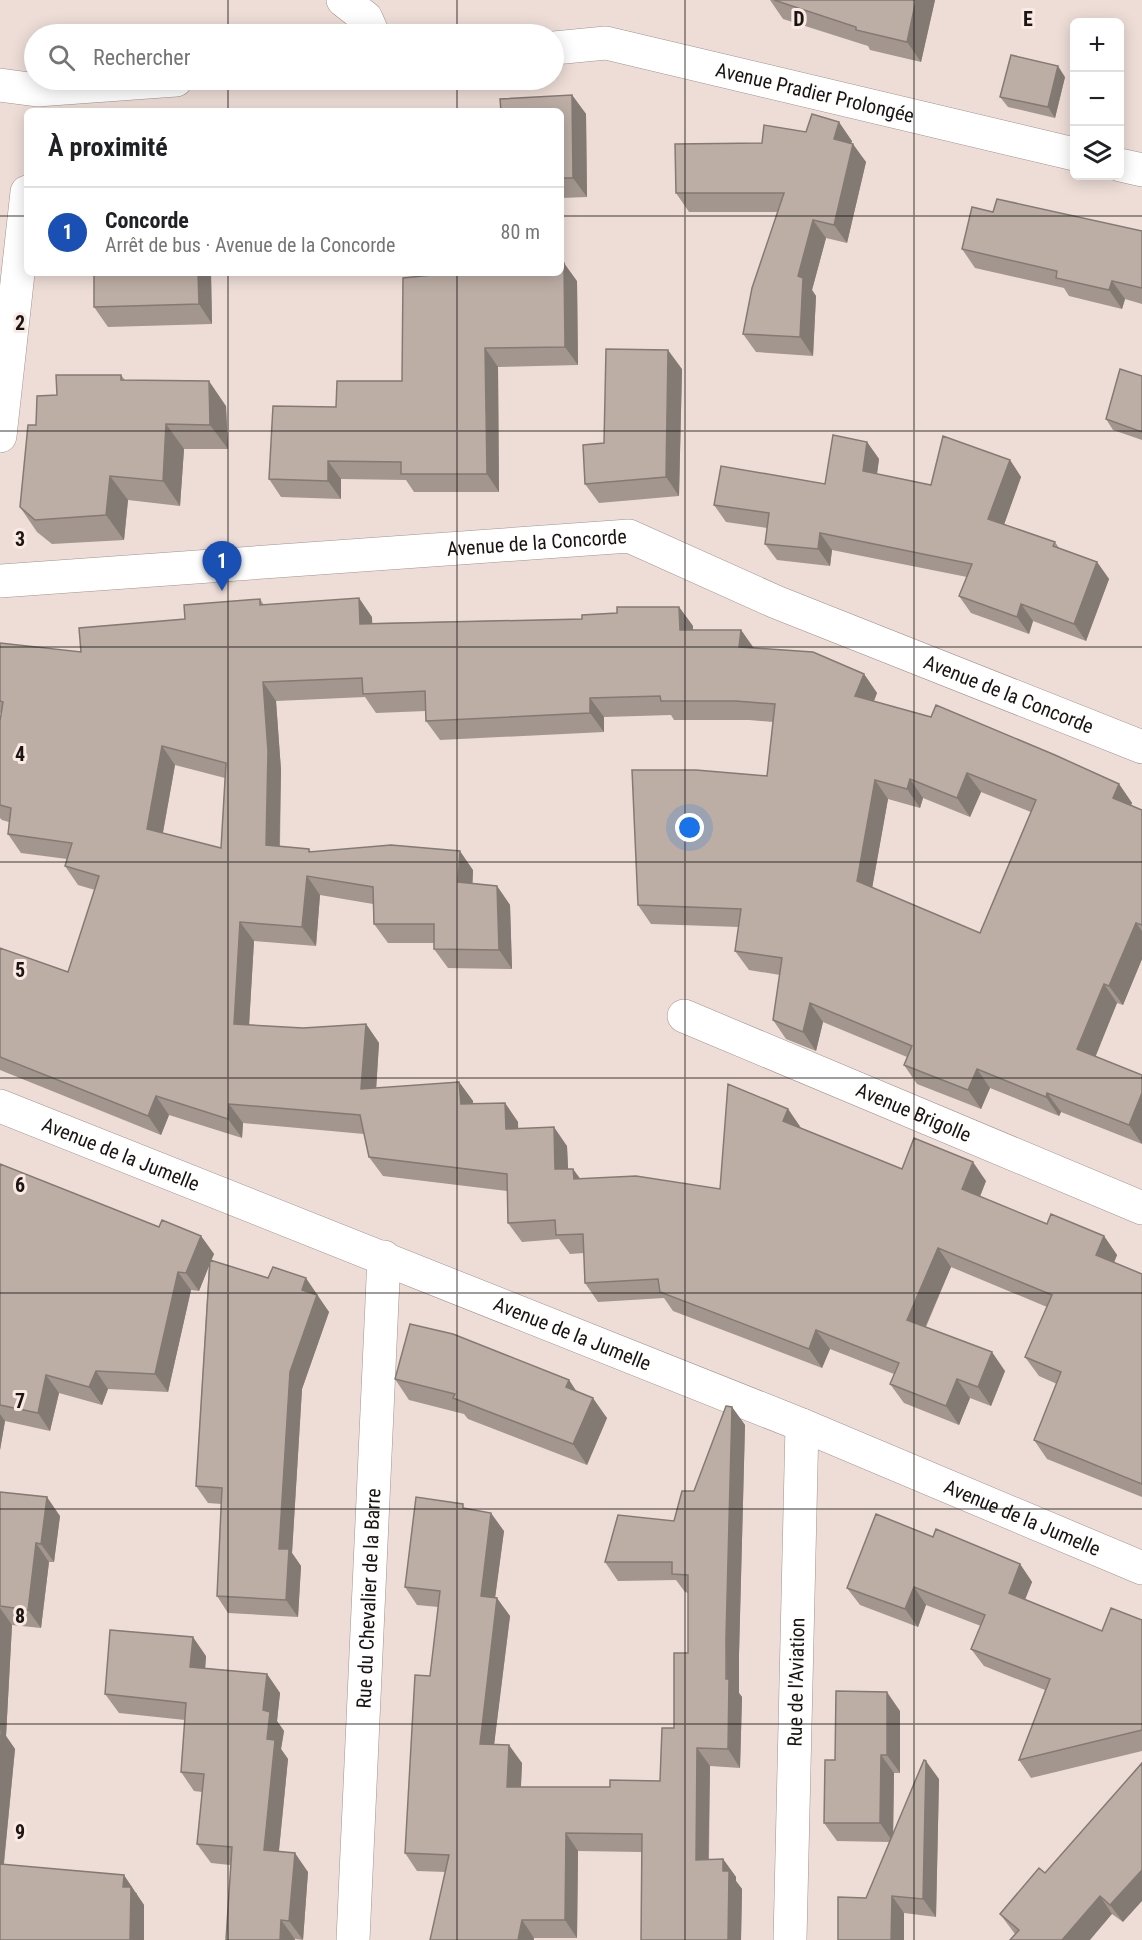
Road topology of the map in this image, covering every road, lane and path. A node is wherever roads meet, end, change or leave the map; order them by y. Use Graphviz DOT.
graph roads {
  1 [pos="343,0"];
  2 [pos="369,24"];
  3 [pos="564,47"];
  4 [pos="0,85"];
  5 [pos="109,90"];
  6 [pos="36,101"];
  7 [pos="1070,153"];
  8 [pos="1124,166"];
  9 [pos="1142,170"];
  10 [pos="24,219"];
  11 [pos="0,436"];
  12 [pos="0,581"];
  13 [pos="1142,747"];
  14 [pos="684,1016"];
  15 [pos="0,1106"];
  16 [pos="1142,1208"];
  17 [pos="384,1257"];
  18 [pos="802,1425"];
  19 [pos="1142,1568"];
  20 [pos="353,1940"];
  21 [pos="790,1940"];
  1 -- 2 [label="street"];
  3 -- 7 [label="street, Avenue Pradier Prolongée"];
  4 -- 6 [label="street"];
  5 -- 6 [label="street"];
  8 -- 9 [label="street"];
  10 -- 11 [label="street"];
  12 -- 13 [label="street, Avenue de la Concorde"];
  14 -- 16 [label="street, Avenue Brigolle"];
  15 -- 17 [label="street, Avenue de la Jumelle"];
  17 -- 18 [label="street, Avenue de la Jumelle"];
  17 -- 20 [label="street, Rue du Chevalier de la Barre"];
  18 -- 19 [label="street, Avenue de la Jumelle"];
  18 -- 21 [label="street, Rue de l'Aviation"];
}
